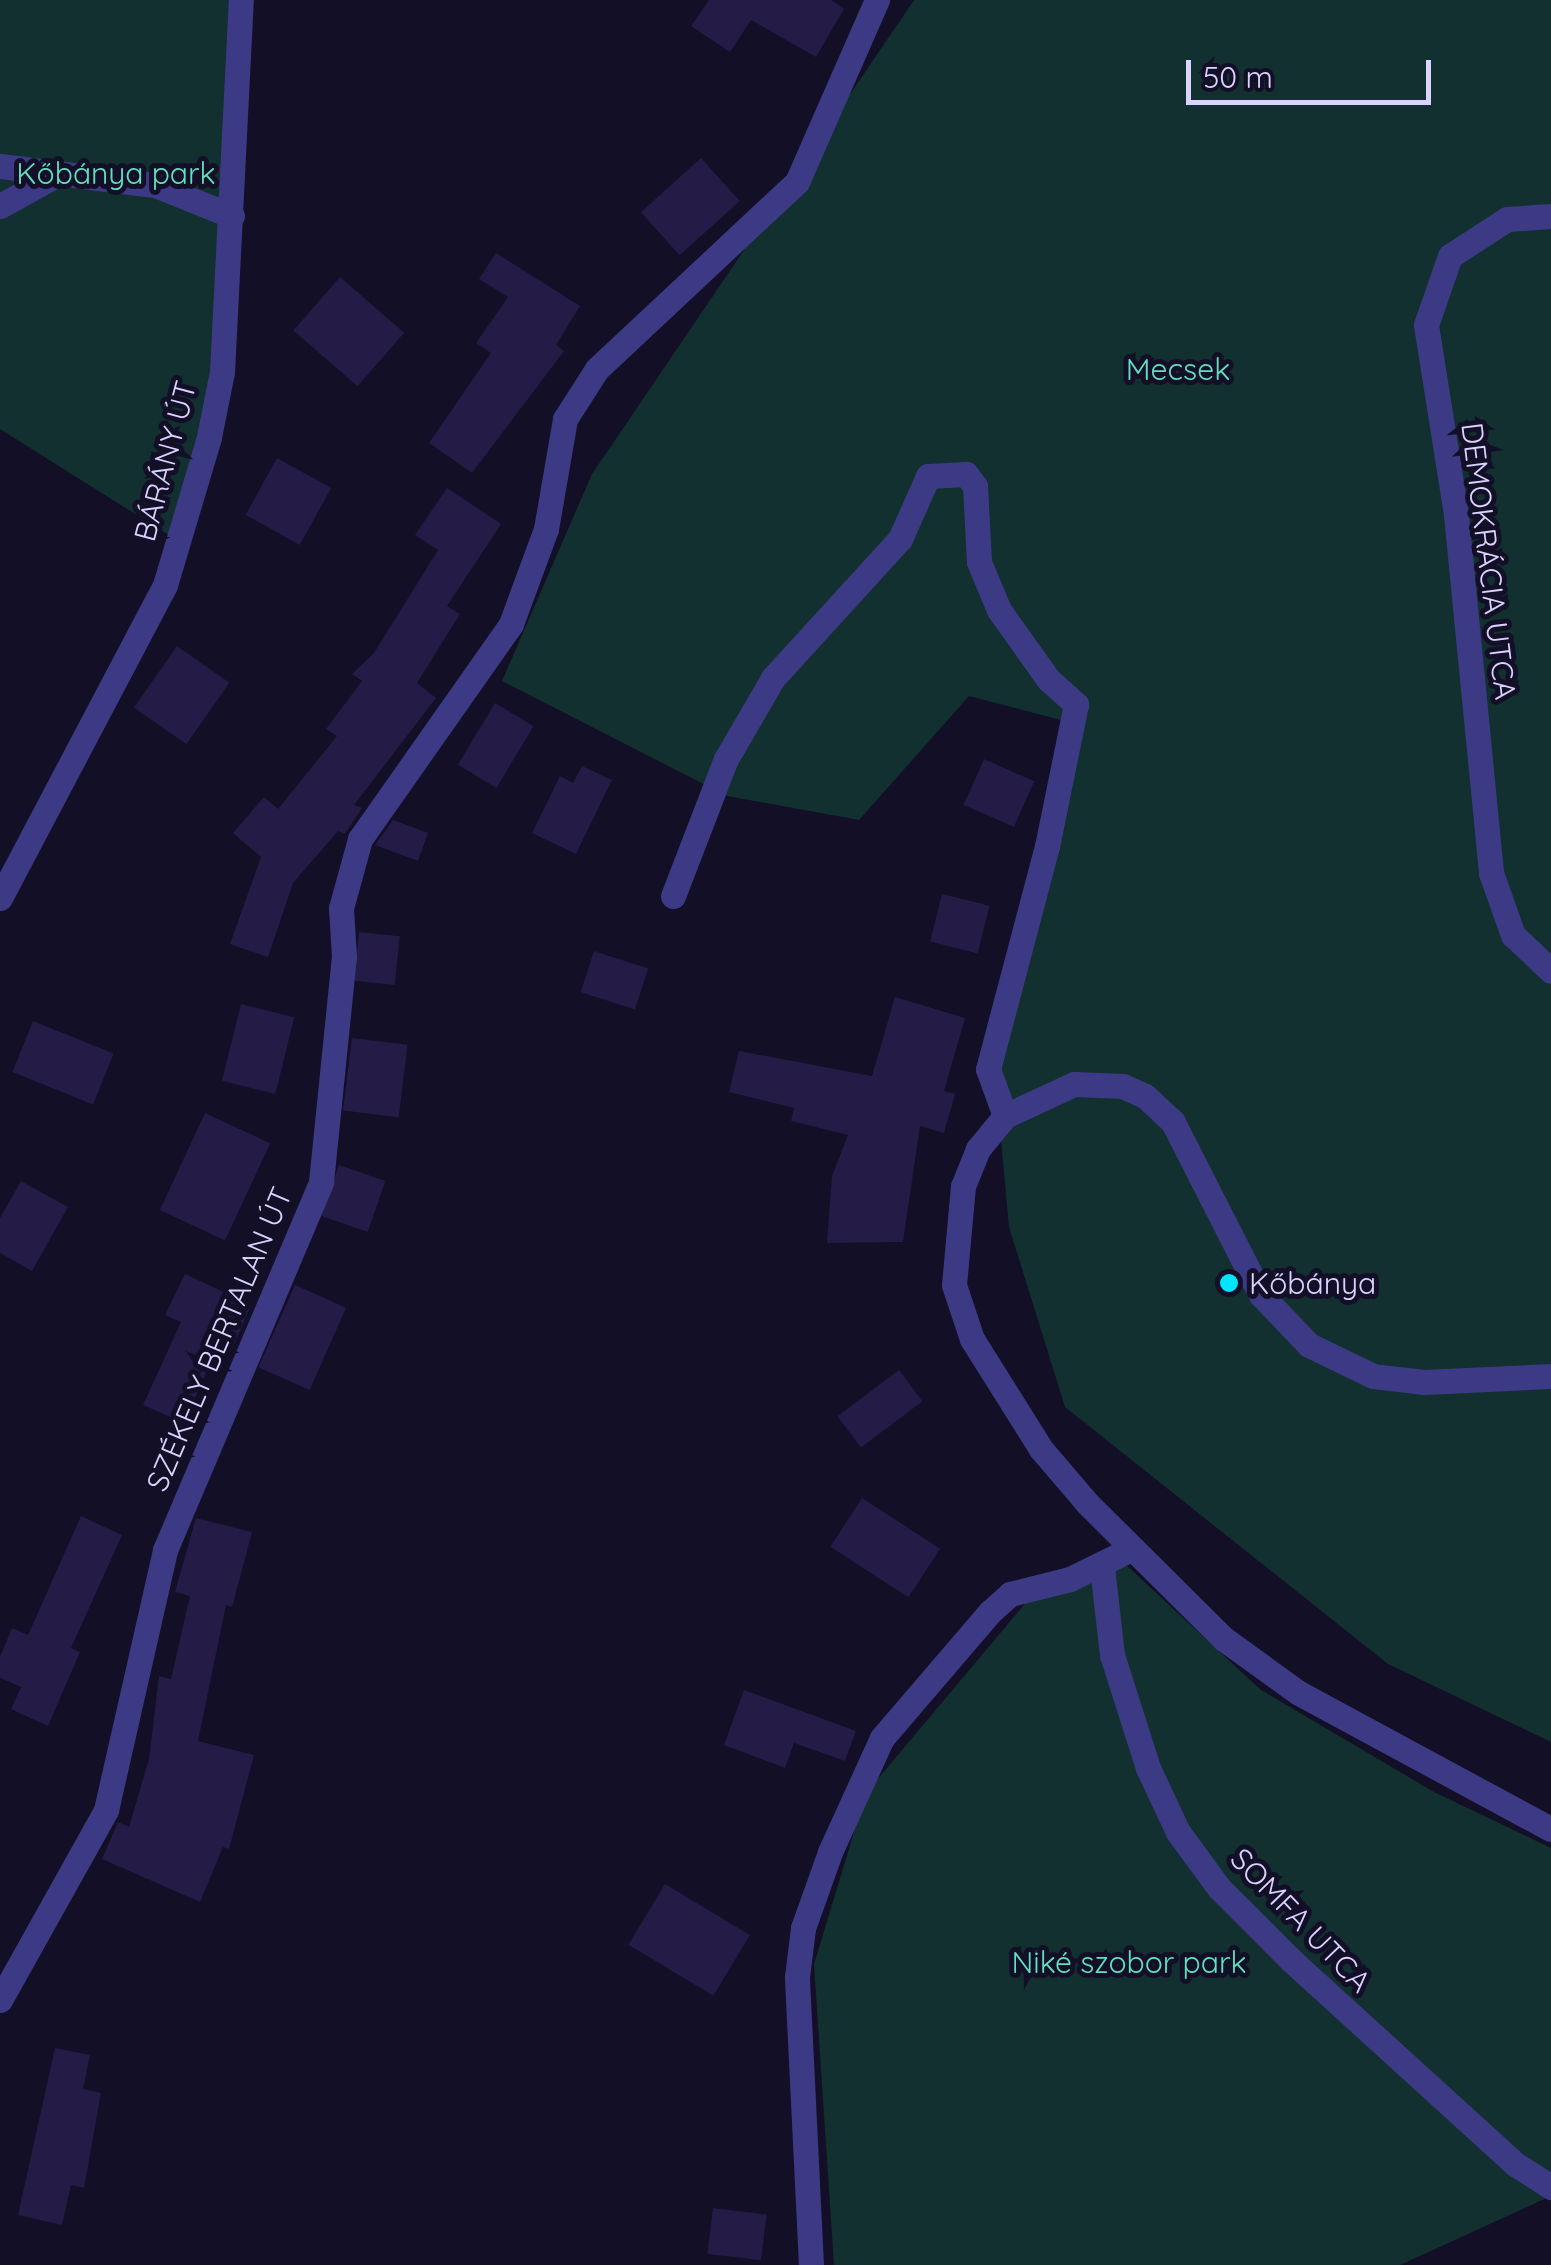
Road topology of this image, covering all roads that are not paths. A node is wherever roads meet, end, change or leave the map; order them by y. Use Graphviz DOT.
graph roads {
  1 [pos="241,0"];
  2 [pos="877,0"];
  3 [pos="0,166"];
  4 [pos="58,174"];
  5 [pos="0,206"];
  6 [pos="232,216"];
  7 [pos="1551,216"];
  8 [pos="673,896"];
  9 [pos="0,898"];
  10 [pos="1551,971"];
  11 [pos="1005,1116"];
  12 [pos="1551,1376"];
  13 [pos="1131,1550"];
  14 [pos="1102,1567"];
  15 [pos="1551,1829"];
  16 [pos="0,2000"];
  17 [pos="1551,2186"];
  18 [pos="811,2265"];
  1 -- 6 [label="street, BÁRÁNY ÚT"];
  2 -- 16 [label="street, SZÉKELY BERTALAN ÚT"];
  3 -- 4 [label="street"];
  4 -- 5 [label="street"];
  4 -- 6 [label="street"];
  6 -- 9 [label="street, BÁRÁNY ÚT"];
  7 -- 10 [label="street, DEMOKRÁCIA UTCA"];
  8 -- 11 [label="street"];
  11 -- 12 [label="street"];
  11 -- 13 [label="street"];
  13 -- 14 [label="street"];
  13 -- 15 [label="street"];
  14 -- 17 [label="street, SOMFA UTCA"];
  14 -- 18 [label="street"];
}
